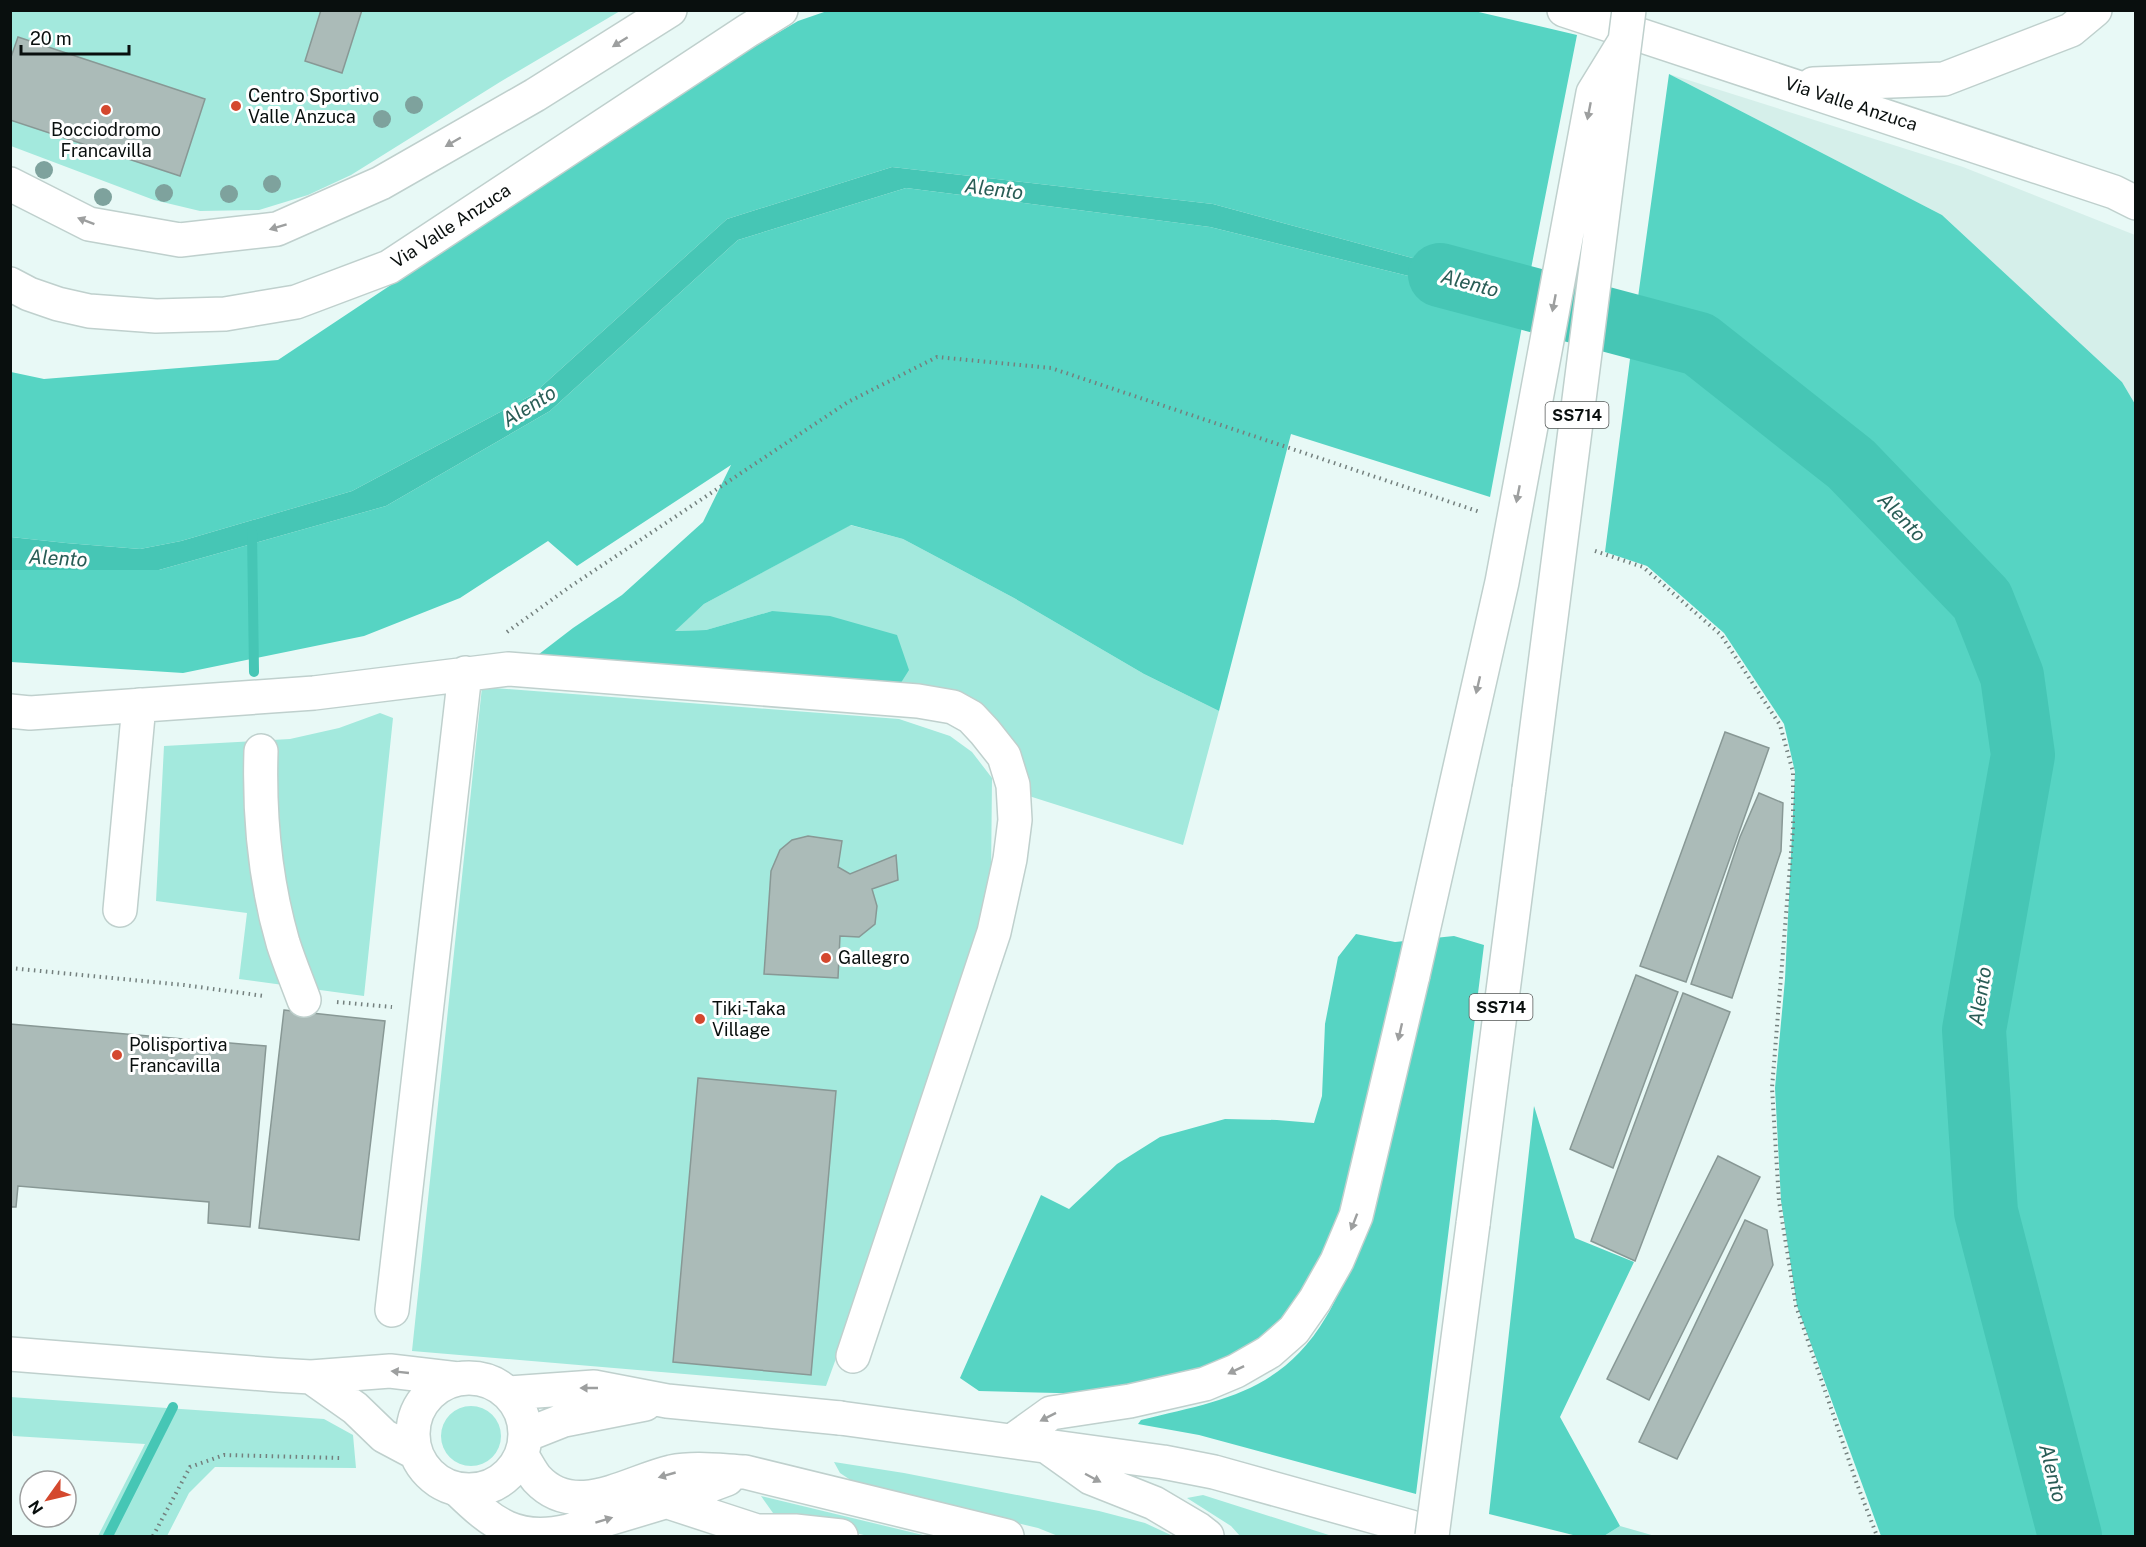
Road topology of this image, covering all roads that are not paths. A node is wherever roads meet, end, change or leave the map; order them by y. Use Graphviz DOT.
graph roads {
  1 [pos="670,10"];
  2 [pos="781,10"];
  3 [pos="1564,10"];
  4 [pos="2095,10"];
  5 [pos="1627,26"];
  6 [pos="1793,85"];
  7 [pos="10,184"];
  8 [pos="2136,203"];
  9 [pos="10,284"];
  10 [pos="477,672"];
  11 [pos="139,705"];
  12 [pos="10,711"];
  13 [pos="261,751"];
  14 [pos="120,910"];
  15 [pos="304,999"];
  16 [pos="392,1310"];
  17 [pos="10,1354"];
  18 [pos="853,1356"];
  19 [pos="311,1377"];
  20 [pos="458,1379"];
  21 [pos="508,1393"];
  22 [pos="667,1401"];
  23 [pos="1012,1441"];
  24 [pos="524,1445"];
  25 [pos="1045,1445"];
  26 [pos="416,1453"];
  27 [pos="746,1473"];
  28 [pos="458,1490"];
  29 [pos="613,1492"];
  30 [pos="668,1501"];
  31 [pos="1422,1532"];
  32 [pos="757,1535"];
  33 [pos="841,1536"];
  34 [pos="1007,1536"];
  35 [pos="1207,1536"];
  1 -- 7 [label="main road, one-way"];
  2 -- 9 [label="main road, Via Valle Anzuca"];
  3 -- 6 [label="main road, Via Valle Anzuca"];
  4 -- 6 [label="main road"];
  5 -- 23 [label="main road, one-way, bridge"];
  5 -- 31 [label="main road, SS714, bridge"];
  6 -- 8 [label="main road, Via Valle Anzuca"];
  10 -- 11 [label="main road"];
  10 -- 16 [label="main road"];
  10 -- 18 [label="main road"];
  11 -- 12 [label="main road"];
  11 -- 14 [label="main road"];
  13 -- 15 [label="main road"];
  17 -- 19 [label="main road"];
  20 -- 19 [label="main road, one-way"];
  19 -- 26 [label="main road"];
  20 -- 21 [label="main road"];
  20 -- 26 [label="main road"];
  22 -- 21 [label="main road, one-way"];
  21 -- 24 [label="main road"];
  22 -- 23 [label="main road"];
  22 -- 24 [label="main road"];
  23 -- 25 [label="main road"];
  24 -- 28 [label="main road"];
  24 -- 29 [label="main road"];
  25 -- 31 [label="main road"];
  25 -- 35 [label="main road, one-way"];
  26 -- 28 [label="main road"];
  27 -- 29 [label="main road, one-way"];
  27 -- 30 [label="main road"];
  27 -- 34 [label="main road"];
  28 -- 30 [label="main road, one-way"];
  29 -- 30 [label="main road"];
  30 -- 32 [label="main road"];
  32 -- 33 [label="main road"];
}
